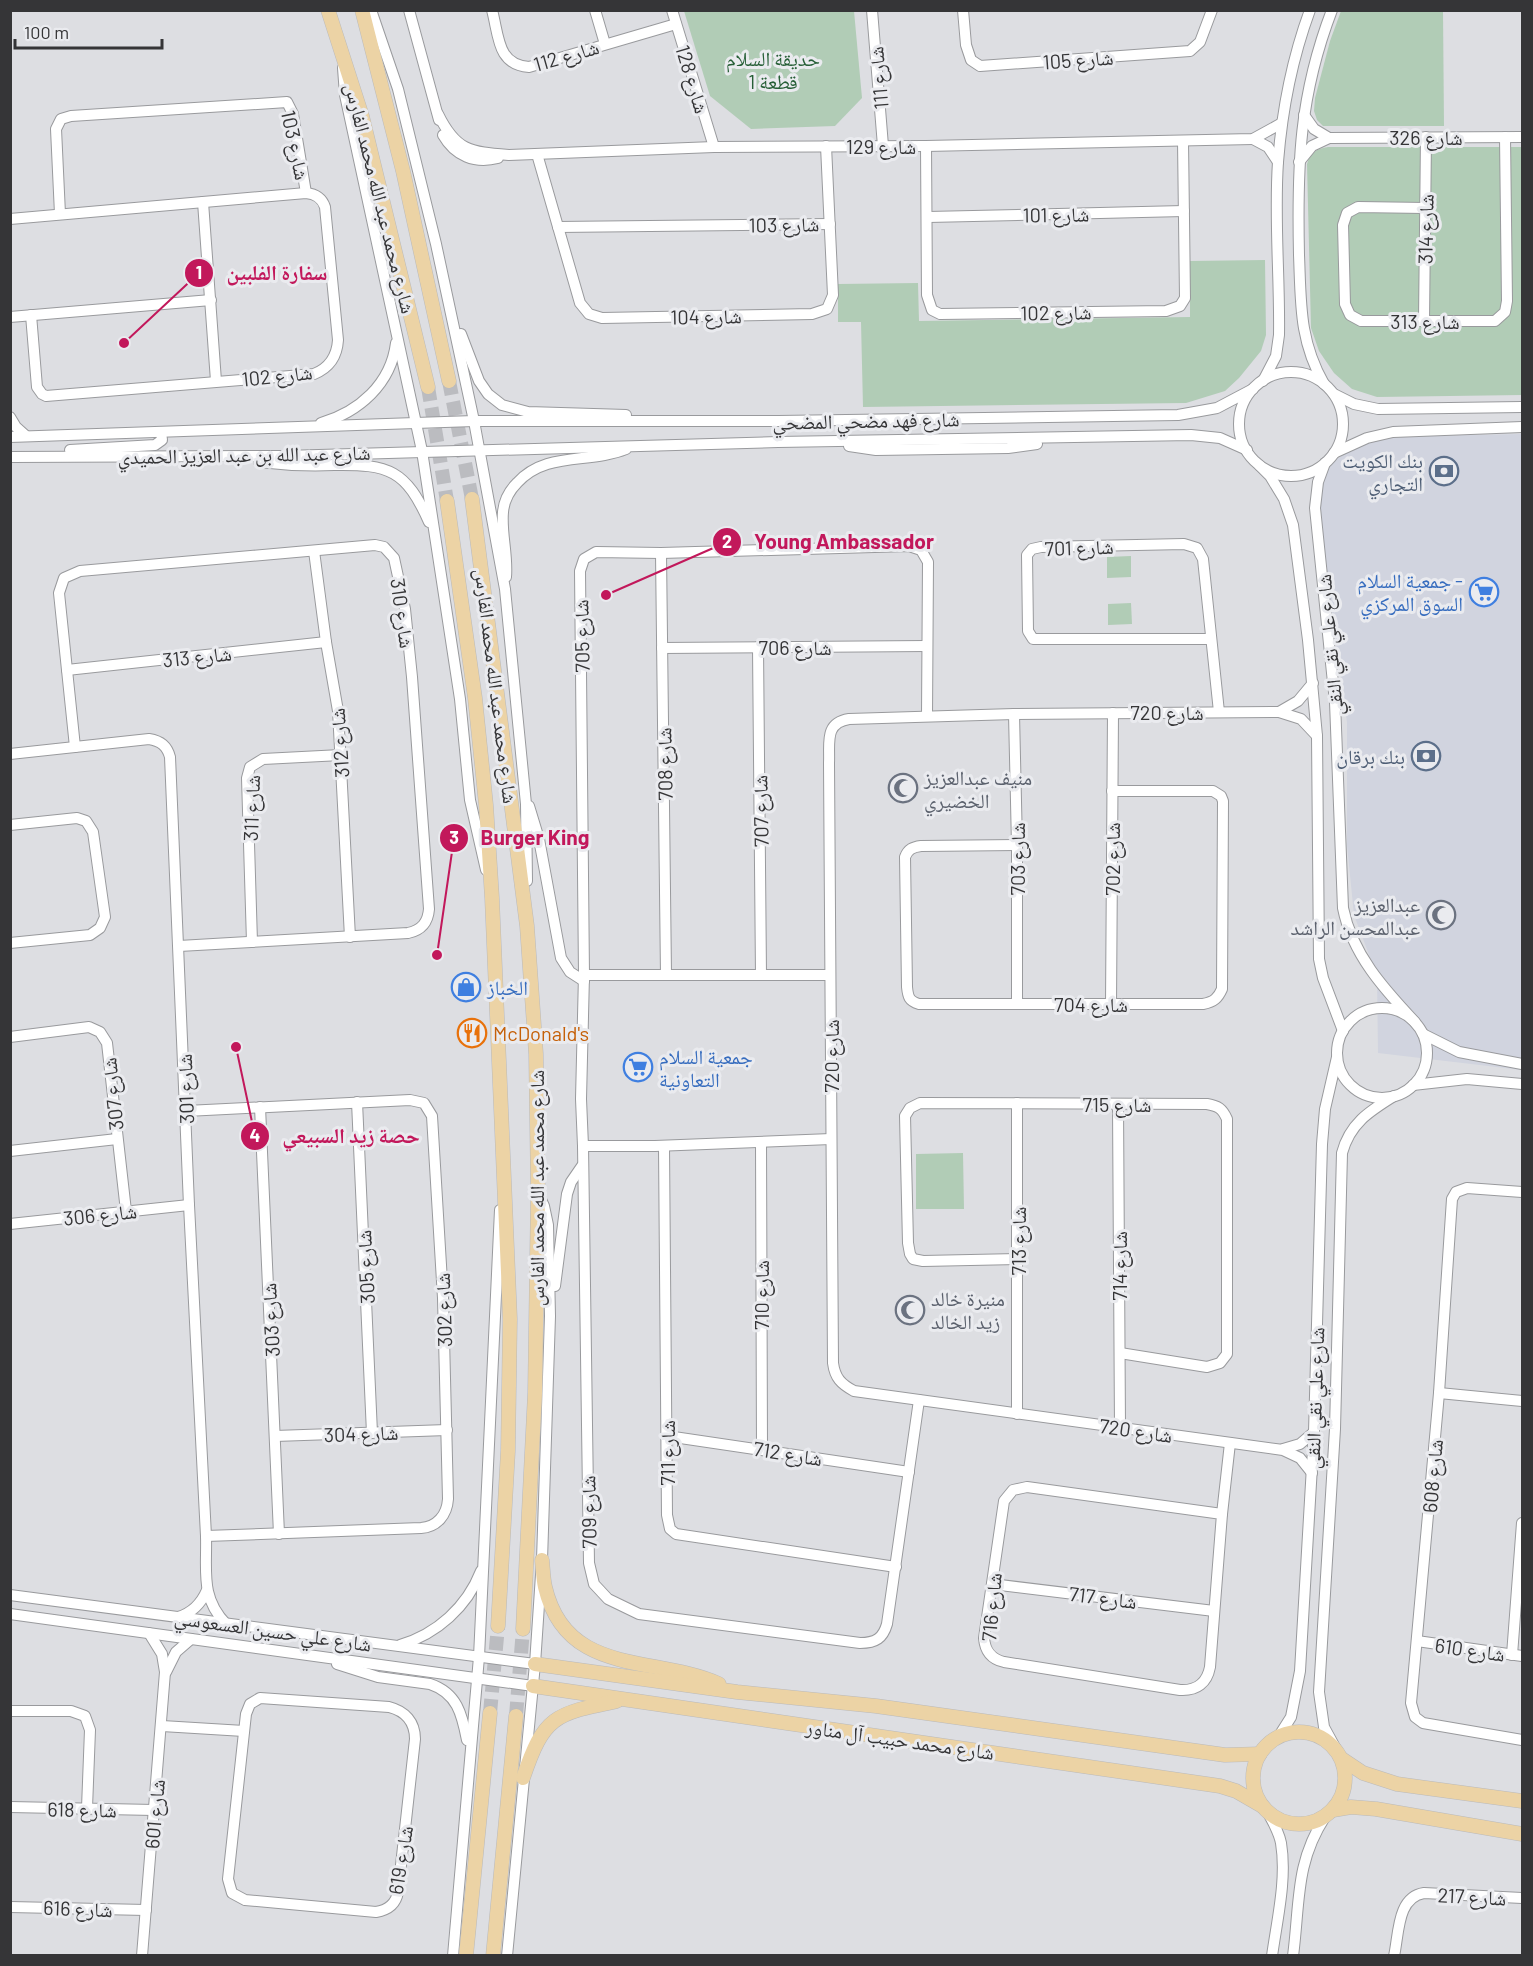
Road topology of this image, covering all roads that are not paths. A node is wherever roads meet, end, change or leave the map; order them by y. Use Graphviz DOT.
graph roads {
  1 [pos="328,10"];
  2 [pos="362,10"];
  3 [pos="371,10"];
  4 [pos="409,10"];
  5 [pos="492,10"];
  6 [pos="595,10"];
  7 [pos="672,10"];
  8 [pos="872,10"];
  9 [pos="963,10"];
  10 [pos="1212,10"];
  11 [pos="1310,10"];
  12 [pos="1332,10"];
  13 [pos="676,24"];
  14 [pos="605,44"];
  15 [pos="344,62"];
  16 [pos="1304,115"];
  17 [pos="1282,123"];
  18 [pos="1426,137"];
  19 [pos="1505,137"];
  20 [pos="1522,137"];
  21 [pos="1329,138"];
  22 [pos="1253,139"];
  23 [pos="1183,141"];
  24 [pos="826,146"];
  25 [pos="883,146"];
  26 [pos="926,146"];
  27 [pos="714,147"];
  28 [pos="537,154"];
  29 [pos="1278,162"];
  30 [pos="1299,162"];
  31 [pos="306,193"];
  32 [pos="203,202"];
  33 [pos="1425,208"];
  34 [pos="1184,211"];
  35 [pos="60,214"];
  36 [pos="928,217"];
  37 [pos="10,219"];
  38 [pos="830,224"];
  39 [pos="558,228"];
  40 [pos="1279,283"];
  41 [pos="1300,283"];
  42 [pos="211,300"];
  43 [pos="450,308"];
  44 [pos="31,315"];
  45 [pos="10,317"];
  46 [pos="1424,321"];
  47 [pos="397,337"];
  48 [pos="216,381"];
  49 [pos="449,381"];
  50 [pos="1263,381"];
  51 [pos="1324,384"];
  52 [pos="428,387"];
  53 [pos="1253,389"];
  54 [pos="1333,393"];
  55 [pos="1522,407"];
  56 [pos="1152,416"];
  57 [pos="10,417"];
  58 [pos="474,421"];
  59 [pos="677,422"];
  60 [pos="417,423"];
  61 [pos="304,428"];
  62 [pos="1522,428"];
  63 [pos="161,432"];
  64 [pos="27,436"];
  65 [pos="1150,436"];
  66 [pos="10,437"];
  67 [pos="634,446"];
  68 [pos="478,450"];
  69 [pos="1247,450"];
  70 [pos="422,451"];
  71 [pos="1334,453"];
  72 [pos="31,456"];
  73 [pos="226,456"];
  74 [pos="10,457"];
  75 [pos="1325,463"];
  76 [pos="1260,466"];
  77 [pos="472,499"];
  78 [pos="447,501"];
  79 [pos="434,535"];
  80 [pos="314,550"];
  81 [pos="662,552"];
  82 [pos="1299,566"];
  83 [pos="1321,567"];
  84 [pos="505,589"];
  85 [pos="1211,639"];
  86 [pos="326,642"];
  87 [pos="927,646"];
  88 [pos="758,647"];
  89 [pos="662,648"];
  90 [pos="67,670"];
  91 [pos="1312,683"];
  92 [pos="1113,712"];
  93 [pos="1219,712"];
  94 [pos="1278,712"];
  95 [pos="1014,714"];
  96 [pos="927,716"];
  97 [pos="1317,736"];
  98 [pos="75,747"];
  99 [pos="10,754"];
  100 [pos="341,755"];
  101 [pos="1112,791"];
  102 [pos="525,795"];
  103 [pos="10,825"];
  104 [pos="1017,845"];
  105 [pos="492,883"];
  106 [pos="527,926"];
  107 [pos="350,937"];
  108 [pos="252,942"];
  109 [pos="10,943"];
  110 [pos="178,946"];
  111 [pos="561,958"];
  112 [pos="584,958"];
  113 [pos="666,975"];
  114 [pos="761,975"];
  115 [pos="830,975"];
  116 [pos="584,978"];
  117 [pos="1017,1004"];
  118 [pos="1111,1005"];
  119 [pos="1415,1022"];
  120 [pos="1343,1031"];
  121 [pos="1423,1034"];
  122 [pos="10,1037"];
  123 [pos="1337,1057"];
  124 [pos="1522,1064"];
  125 [pos="1522,1084"];
  126 [pos="1413,1085"];
  127 [pos="1394,1096"];
  128 [pos="357,1102"];
  129 [pos="1017,1103"];
  130 [pos="1118,1105"];
  131 [pos="260,1107"];
  132 [pos="186,1111"];
  133 [pos="117,1139"];
  134 [pos="831,1139"];
  135 [pos="761,1142"];
  136 [pos="583,1146"];
  137 [pos="664,1146"];
  138 [pos="10,1151"];
  139 [pos="582,1166"];
  140 [pos="505,1187"];
  141 [pos="538,1192"];
  142 [pos="1522,1192"];
  143 [pos="189,1205"];
  144 [pos="126,1211"];
  145 [pos="10,1224"];
  146 [pos="1018,1259"];
  147 [pos="550,1316"];
  148 [pos="1120,1353"];
  149 [pos="1439,1393"];
  150 [pos="919,1400"];
  151 [pos="1522,1401"];
  152 [pos="1017,1414"];
  153 [pos="1120,1428"];
  154 [pos="447,1430"];
  155 [pos="1314,1432"];
  156 [pos="372,1433"];
  157 [pos="275,1436"];
  158 [pos="667,1436"];
  159 [pos="1230,1443"];
  160 [pos="762,1449"];
  161 [pos="1283,1450"];
  162 [pos="909,1472"];
  163 [pos="1312,1473"];
  164 [pos="1222,1514"];
  165 [pos="1522,1522"];
  166 [pos="279,1534"];
  167 [pos="206,1536"];
  168 [pos="1521,1558"];
  169 [pos="542,1560"];
  170 [pos="483,1565"];
  171 [pos="896,1567"];
  172 [pos="992,1584"];
  173 [pos="207,1590"];
  174 [pos="10,1595"];
  175 [pos="1214,1611"];
  176 [pos="10,1614"];
  177 [pos="177,1617"];
  178 [pos="226,1624"];
  179 [pos="498,1626"];
  180 [pos="524,1629"];
  181 [pos="149,1633"];
  182 [pos="192,1639"];
  183 [pos="1418,1641"];
  184 [pos="396,1647"];
  185 [pos="1517,1656"];
  186 [pos="478,1657"];
  187 [pos="327,1659"];
  188 [pos="536,1664"];
  189 [pos="165,1672"];
  190 [pos="476,1678"];
  191 [pos="533,1686"];
  192 [pos="737,1692"];
  193 [pos="628,1699"];
  194 [pos="10,1711"];
  195 [pos="490,1713"];
  196 [pos="516,1716"];
  197 [pos="162,1726"];
  198 [pos="244,1731"];
  199 [pos="1278,1736"];
  200 [pos="1522,1740"];
  201 [pos="470,1752"];
  202 [pos="1260,1754"];
  203 [pos="1339,1754"];
  204 [pos="523,1778"];
  205 [pos="1522,1801"];
  206 [pos="10,1807"];
  207 [pos="87,1809"];
  208 [pos="1265,1809"];
  209 [pos="154,1810"];
  210 [pos="1329,1814"];
  211 [pos="1522,1834"];
  212 [pos="1522,1898"];
  213 [pos="10,1906"];
  214 [pos="146,1910"];
  215 [pos="142,1956"];
  216 [pos="453,1956"];
  217 [pos="466,1956"];
  218 [pos="493,1956"];
  219 [pos="507,1956"];
  220 [pos="1272,1956"];
  221 [pos="1293,1956"];
  222 [pos="1394,1956"];
  1 -- 15 [label="main road, شارع محمد عبد الله محمد الفارس"];
  2 -- 49 [label="main road, شارع محمد عبد الله محمد الفارس"];
  3 -- 43 [label="street"];
  4 -- 28 [label="street, شارع 129"];
  5 -- 14 [label="street, شارع 112"];
  6 -- 14 [label="street"];
  7 -- 13 [label="street, شارع 128"];
  8 -- 25 [label="street, شارع 111"];
  9 -- 10 [label="street, شارع 105"];
  11 -- 17 [label="street"];
  12 -- 16 [label="street"];
  13 -- 14 [label="street, شارع 112"];
  13 -- 27 [label="street, شارع 128"];
  15 -- 47 [label="street"];
  15 -- 52 [label="main road, شارع محمد عبد الله محمد الفارس"];
  16 -- 21 [label="street"];
  16 -- 30 [label="street"];
  17 -- 22 [label="street, شارع 129"];
  17 -- 29 [label="street"];
  18 -- 19 [label="street, شارع 326"];
  18 -- 21 [label="street, شارع 326"];
  18 -- 33 [label="street, شارع 314"];
  19 -- 20 [label="street, شارع 326"];
  19 -- 46 [label="street, شارع 313"];
  21 -- 30 [label="street"];
  22 -- 23 [label="street, شارع 129"];
  22 -- 29 [label="street"];
  23 -- 26 [label="street, شارع 129"];
  23 -- 34 [label="street, شارع 102"];
  24 -- 25 [label="street, شارع 129"];
  24 -- 27 [label="street, شارع 129"];
  24 -- 38 [label="street, شارع 104"];
  25 -- 26 [label="street, شارع 129"];
  26 -- 36 [label="street, شارع 102"];
  27 -- 28 [label="street, شارع 129"];
  28 -- 39 [label="street, شارع 104"];
  29 -- 40 [label="street"];
  30 -- 41 [label="street"];
  31 -- 32 [label="street, شارع 103"];
  31 -- 35 [label="street, شارع 103"];
  31 -- 48 [label="street, شارع 102"];
  32 -- 35 [label="street, شارع 103"];
  32 -- 42 [label="street, شارع 102"];
  33 -- 46 [label="street, شارع 314"];
  33 -- 46 [label="street, شارع 313"];
  34 -- 36 [label="street, شارع 101"];
  34 -- 36 [label="street, شارع 102"];
  35 -- 37 [label="street, شارع 103"];
  38 -- 39 [label="street, شارع 103"];
  38 -- 39 [label="street, شارع 104"];
  40 -- 41 [label="street"];
  40 -- 50 [label="street"];
  41 -- 51 [label="street"];
  42 -- 44 [label="street"];
  42 -- 48 [label="street, شارع 102"];
  43 -- 58 [label="street"];
  43 -- 59 [label="street"];
  44 -- 45 [label="street"];
  44 -- 48 [label="street, شارع 102"];
  47 -- 60 [label="street"];
  47 -- 61 [label="street"];
  50 -- 51 [label="street"];
  50 -- 53 [label="street"];
  51 -- 54 [label="street"];
  53 -- 56 [label="street, شارع فهد مضحي المضحي"];
  53 -- 69 [label="street"];
  54 -- 55 [label="street"];
  54 -- 71 [label="street"];
  56 -- 59 [label="street, شارع فهد مضحي المضحي"];
  56 -- 65 [label="street"];
  57 -- 64 [label="street"];
  58 -- 59 [label="street, شارع فهد مضحي المضحي"];
  58 -- 60 [label="street, شارع عبد الله بن عبد العزيز الحميدي"];
  58 -- 68 [label="street"];
  60 -- 61 [label="street, شارع عبد الله بن عبد العزيز الحميدي"];
  60 -- 70 [label="street"];
  61 -- 63 [label="street, شارع عبد الله بن عبد العزيز الحميدي"];
  62 -- 71 [label="street"];
  63 -- 64 [label="street, شارع عبد الله بن عبد العزيز الحميدي"];
  63 -- 72 [label="street"];
  64 -- 66 [label="street, شارع عبد الله بن عبد العزيز الحميدي"];
  65 -- 67 [label="street, شارع فهد مضحي المضحي"];
  65 -- 69 [label="street, شارع فهد مضحي المضحي"];
  67 -- 68 [label="street, شارع فهد مضحي المضحي"];
  67 -- 84 [label="street"];
  68 -- 70 [label="street, شارع عبد الله بن عبد العزيز الحميدي"];
  68 -- 84 [label="street"];
  69 -- 76 [label="street"];
  70 -- 73 [label="street, شارع عبد الله بن عبد العزيز الحميدي"];
  70 -- 79 [label="street"];
  71 -- 75 [label="street"];
  72 -- 73 [label="street, شارع عبد الله بن عبد العزيز الحميدي"];
  72 -- 74 [label="street, شارع عبد الله بن عبد العزيز الحميدي"];
  73 -- 79 [label="street"];
  75 -- 76 [label="street"];
  75 -- 83 [label="street, شارع علي نقي النقي"];
  76 -- 82 [label="street, شارع علي نقي النقي"];
  77 -- 106 [label="main road, شارع محمد عبد الله محمد الفارس"];
  78 -- 105 [label="main road, شارع محمد عبد الله محمد الفارس"];
  79 -- 105 [label="street"];
  80 -- 86 [label="street, شارع 312"];
  80 -- 90 [label="street, شارع 310"];
  80 -- 107 [label="street, شارع 310"];
  81 -- 87 [label="street, شارع 705"];
  81 -- 89 [label="street, شارع 708"];
  81 -- 112 [label="street, شارع 705"];
  82 -- 83 [label="street"];
  82 -- 91 [label="street, شارع علي نقي النقي"];
  83 -- 119 [label="street, شارع علي نقي النقي"];
  84 -- 102 [label="street"];
  85 -- 85 [label="street, شارع 701"];
  85 -- 93 [label="street, شارع 701"];
  86 -- 90 [label="street, شارع 313"];
  86 -- 100 [label="street, شارع 312"];
  87 -- 88 [label="street, شارع 706"];
  87 -- 96 [label="street, شارع 705"];
  88 -- 89 [label="street, شارع 706"];
  88 -- 114 [label="street, شارع 707"];
  89 -- 113 [label="street, شارع 708"];
  90 -- 98 [label="street, شارع 310"];
  91 -- 94 [label="street"];
  91 -- 97 [label="street, شارع علي نقي النقي"];
  92 -- 93 [label="street, شارع 720"];
  92 -- 95 [label="street, شارع 720"];
  92 -- 101 [label="street, شارع 702"];
  93 -- 94 [label="street, شارع 720"];
  94 -- 97 [label="street, شارع 720"];
  95 -- 96 [label="street, شارع 720"];
  95 -- 104 [label="street, شارع 703"];
  96 -- 115 [label="street, شارع 720"];
  97 -- 120 [label="street, شارع علي نقي النقي"];
  98 -- 99 [label="street, شارع 301"];
  98 -- 110 [label="street, شارع 301"];
  100 -- 107 [label="street, شارع 312"];
  100 -- 108 [label="street, شارع 311"];
  101 -- 118 [label="street, شارع 702"];
  101 -- 118 [label="street, شارع 704"];
  102 -- 106 [label="street"];
  102 -- 111 [label="street"];
  103 -- 109 [label="street"];
  104 -- 117 [label="street, شارع 703"];
  104 -- 117 [label="street, شارع 704"];
  105 -- 140 [label="main road, شارع محمد عبد الله محمد الفارس"];
  106 -- 141 [label="main road, شارع محمد عبد الله محمد الفارس"];
  107 -- 108 [label="street, شارع 310"];
  108 -- 110 [label="street, شارع 310"];
  110 -- 132 [label="street, شارع 301"];
  111 -- 112 [label="street"];
  111 -- 116 [label="street"];
  112 -- 116 [label="street, شارع 705"];
  113 -- 114 [label="street"];
  113 -- 116 [label="street"];
  114 -- 115 [label="street"];
  115 -- 134 [label="street, شارع 720"];
  116 -- 136 [label="street, شارع 705"];
  117 -- 118 [label="street, شارع 704"];
  119 -- 120 [label="street"];
  119 -- 121 [label="street"];
  120 -- 123 [label="street"];
  121 -- 124 [label="street"];
  121 -- 126 [label="street"];
  122 -- 133 [label="street, شارع 307"];
  123 -- 127 [label="street"];
  123 -- 155 [label="street, شارع علي نقي النقي"];
  125 -- 126 [label="street"];
  126 -- 127 [label="street"];
  127 -- 203 [label="street, شارع علي نقي النقي"];
  128 -- 131 [label="street, شارع 302"];
  128 -- 154 [label="street, شارع 302"];
  128 -- 156 [label="street, شارع 305"];
  129 -- 130 [label="street, شارع 715"];
  129 -- 146 [label="street, شارع 713"];
  129 -- 146 [label="street, شارع 715"];
  130 -- 148 [label="street, شارع 714"];
  130 -- 148 [label="street, شارع 715"];
  131 -- 132 [label="street, شارع 302"];
  131 -- 157 [label="street, شارع 303"];
  132 -- 143 [label="street, شارع 301"];
  133 -- 138 [label="street"];
  133 -- 144 [label="street, شارع 307"];
  134 -- 135 [label="street"];
  134 -- 150 [label="street, شارع 720"];
  135 -- 137 [label="street"];
  135 -- 160 [label="street, شارع 710"];
  136 -- 137 [label="street"];
  136 -- 139 [label="street, شارع 709"];
  137 -- 158 [label="street, شارع 711"];
  139 -- 147 [label="street"];
  139 -- 171 [label="street, شارع 709"];
  140 -- 170 [label="street"];
  140 -- 179 [label="main road, شارع محمد عبد الله محمد الفارس"];
  141 -- 147 [label="street"];
  141 -- 180 [label="main road, شارع محمد عبد الله محمد الفارس"];
  142 -- 149 [label="street, شارع 608"];
  143 -- 144 [label="street, شارع 306"];
  143 -- 167 [label="street, شارع 301"];
  144 -- 145 [label="street, شارع 306"];
  146 -- 152 [label="street, شارع 713"];
  147 -- 169 [label="street"];
  148 -- 153 [label="street, شارع 714"];
  149 -- 151 [label="street"];
  149 -- 183 [label="street, شارع 608"];
  150 -- 152 [label="street, شارع 720"];
  150 -- 162 [label="street, شارع 709"];
  152 -- 153 [label="street, شارع 720"];
  153 -- 159 [label="street, شارع 720"];
  154 -- 156 [label="street, شارع 304"];
  154 -- 166 [label="street, شارع 302"];
  155 -- 161 [label="street"];
  155 -- 163 [label="street, شارع علي نقي النقي"];
  156 -- 157 [label="street, شارع 304"];
  157 -- 166 [label="street, شارع 303"];
  158 -- 160 [label="street, شارع 712"];
  158 -- 171 [label="street, شارع 711"];
  159 -- 161 [label="street, شارع 720"];
  159 -- 164 [label="street, شارع 716"];
  160 -- 162 [label="street, شارع 712"];
  161 -- 163 [label="street, شارع 720"];
  162 -- 171 [label="street, شارع 709"];
  163 -- 199 [label="street, شارع علي نقي النقي"];
  164 -- 172 [label="street, شارع 716"];
  164 -- 175 [label="street, شارع 716"];
  165 -- 168 [label="street"];
  166 -- 167 [label="street, شارع 302"];
  167 -- 173 [label="street, شارع 301"];
  168 -- 185 [label="street"];
  169 -- 188 [label="street"];
  169 -- 192 [label="main road"];
  170 -- 184 [label="street"];
  170 -- 186 [label="street"];
  172 -- 175 [label="street, شارع 717"];
  172 -- 175 [label="street, شارع 716"];
  173 -- 177 [label="street"];
  173 -- 178 [label="street, شارع 301"];
  174 -- 177 [label="street, شارع علي حسين العسعوسي"];
  176 -- 181 [label="street, شارع علي حسين العسعوسي"];
  177 -- 178 [label="street, شارع علي حسين العسعوسي"];
  178 -- 184 [label="street, شارع علي حسين العسعوسي"];
  181 -- 182 [label="street, شارع علي حسين العسعوسي"];
  181 -- 189 [label="street, شارع 601"];
  182 -- 187 [label="street, شارع علي حسين العسعوسي"];
  182 -- 189 [label="street"];
  183 -- 185 [label="street, شارع 610"];
  183 -- 200 [label="street, شارع 608"];
  184 -- 186 [label="street, شارع علي حسين العسعوسي"];
  186 -- 188 [label="street, شارع علي حسين العسعوسي"];
  186 -- 190 [label="street"];
  187 -- 190 [label="street, شارع علي حسين العسعوسي"];
  187 -- 201 [label="street"];
  188 -- 191 [label="street"];
  188 -- 192 [label="main road, شارع محمد حبيب آل مناور"];
  189 -- 197 [label="street, شارع 601"];
  190 -- 191 [label="street, شارع علي حسين العسعوسي"];
  190 -- 201 [label="street"];
  191 -- 193 [label="main road, شارع محمد حبيب آل مناور"];
  191 -- 204 [label="street"];
  192 -- 202 [label="main road, شارع محمد حبيب آل مناور"];
  193 -- 204 [label="main road"];
  193 -- 208 [label="main road, شارع محمد حبيب آل مناور"];
  194 -- 207 [label="street"];
  195 -- 217 [label="main road"];
  196 -- 218 [label="main road"];
  197 -- 198 [label="street"];
  197 -- 209 [label="street, شارع 601"];
  198 -- 198 [label="street, شارع 619"];
  199 -- 202 [label="main road"];
  199 -- 203 [label="main road"];
  201 -- 216 [label="street"];
  202 -- 208 [label="main road"];
  203 -- 205 [label="main road"];
  203 -- 210 [label="main road"];
  204 -- 219 [label="street"];
  206 -- 207 [label="street, شارع 618"];
  207 -- 209 [label="street, شارع 618"];
  208 -- 210 [label="main road"];
  208 -- 220 [label="street"];
  209 -- 214 [label="street, شارع 601"];
  210 -- 211 [label="main road"];
  210 -- 221 [label="street"];
  212 -- 222 [label="street, شارع 217"];
  213 -- 214 [label="street, شارع 616"];
  214 -- 215 [label="street, شارع 601"];
}
